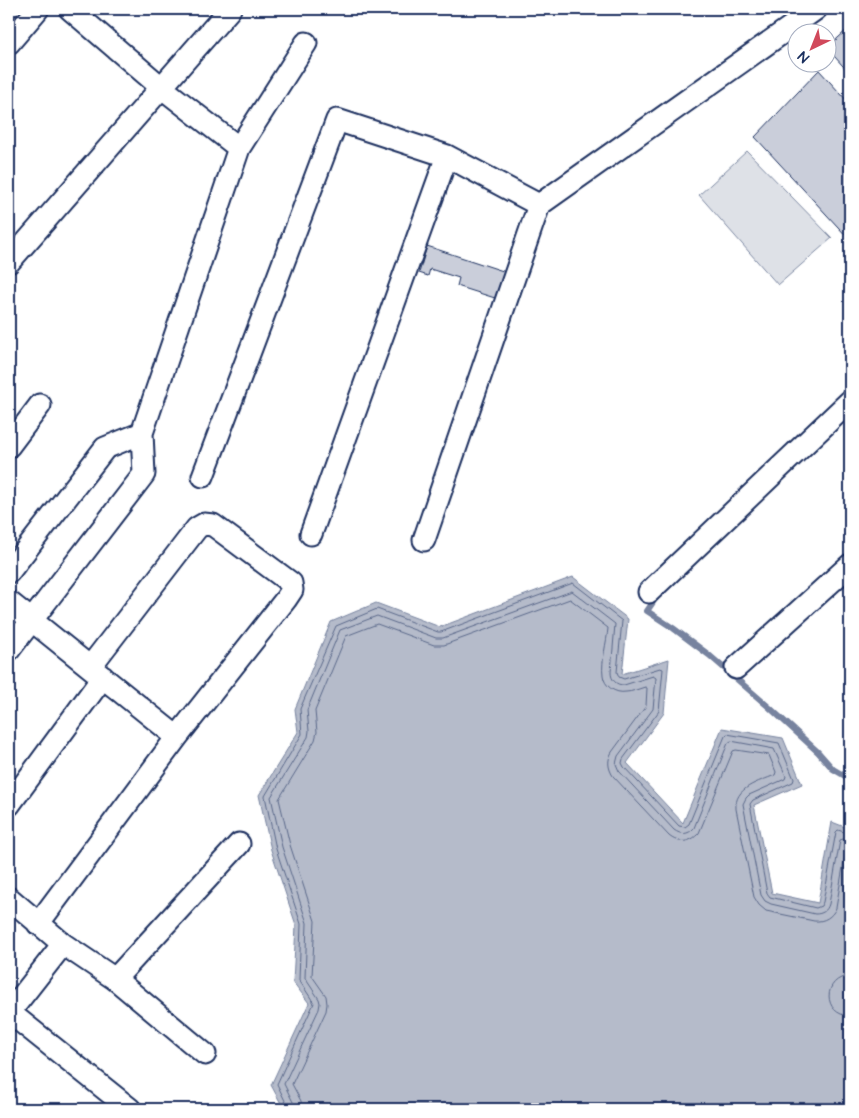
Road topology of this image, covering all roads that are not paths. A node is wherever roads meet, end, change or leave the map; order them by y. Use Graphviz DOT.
graph roads {
  1 [pos="38,9"];
  2 [pos="70,9"];
  3 [pos="230,9"];
  4 [pos="816,9"];
  5 [pos="9,42"];
  6 [pos="306,44"];
  7 [pos="161,87"];
  8 [pos="239,148"];
  9 [pos="446,156"];
  10 [pos="539,205"];
  11 [pos="9,262"];
  12 [pos="850,401"];
  13 [pos="40,405"];
  14 [pos="142,433"];
  15 [pos="9,446"];
  16 [pos="203,476"];
  17 [pos="311,534"];
  18 [pos="424,540"];
  19 [pos="850,564"];
  20 [pos="9,572"];
  21 [pos="649,592"];
  22 [pos="9,602"];
  23 [pos="31,620"];
  24 [pos="9,650"];
  25 [pos="736,668"];
  26 [pos="96,672"];
  27 [pos="177,737"];
  28 [pos="9,806"];
  29 [pos="238,844"];
  30 [pos="9,898"];
  31 [pos="38,924"];
  32 [pos="63,944"];
  33 [pos="115,980"];
  34 [pos="9,1012"];
  35 [pos="205,1054"];
  36 [pos="130,1109"];
  1 -- 5 [label="street"];
  2 -- 7 [label="street"];
  3 -- 7 [label="street"];
  4 -- 10 [label="street"];
  6 -- 8 [label="street"];
  7 -- 8 [label="street"];
  7 -- 11 [label="street"];
  8 -- 14 [label="street"];
  9 -- 10 [label="street"];
  9 -- 16 [label="street"];
  9 -- 17 [label="street"];
  10 -- 18 [label="street"];
  12 -- 21 [label="street"];
  13 -- 15 [label="street"];
  14 -- 20 [label="street"];
  14 -- 23 [label="street"];
  19 -- 25 [label="street"];
  22 -- 23 [label="street"];
  23 -- 24 [label="street"];
  23 -- 26 [label="street"];
  26 -- 27 [label="street"];
  26 -- 27 [label="street"];
  26 -- 28 [label="street"];
  27 -- 31 [label="street"];
  29 -- 33 [label="street"];
  30 -- 31 [label="street"];
  31 -- 32 [label="street"];
  32 -- 33 [label="street"];
  32 -- 34 [label="street"];
  33 -- 35 [label="street"];
  34 -- 36 [label="street"];
}
